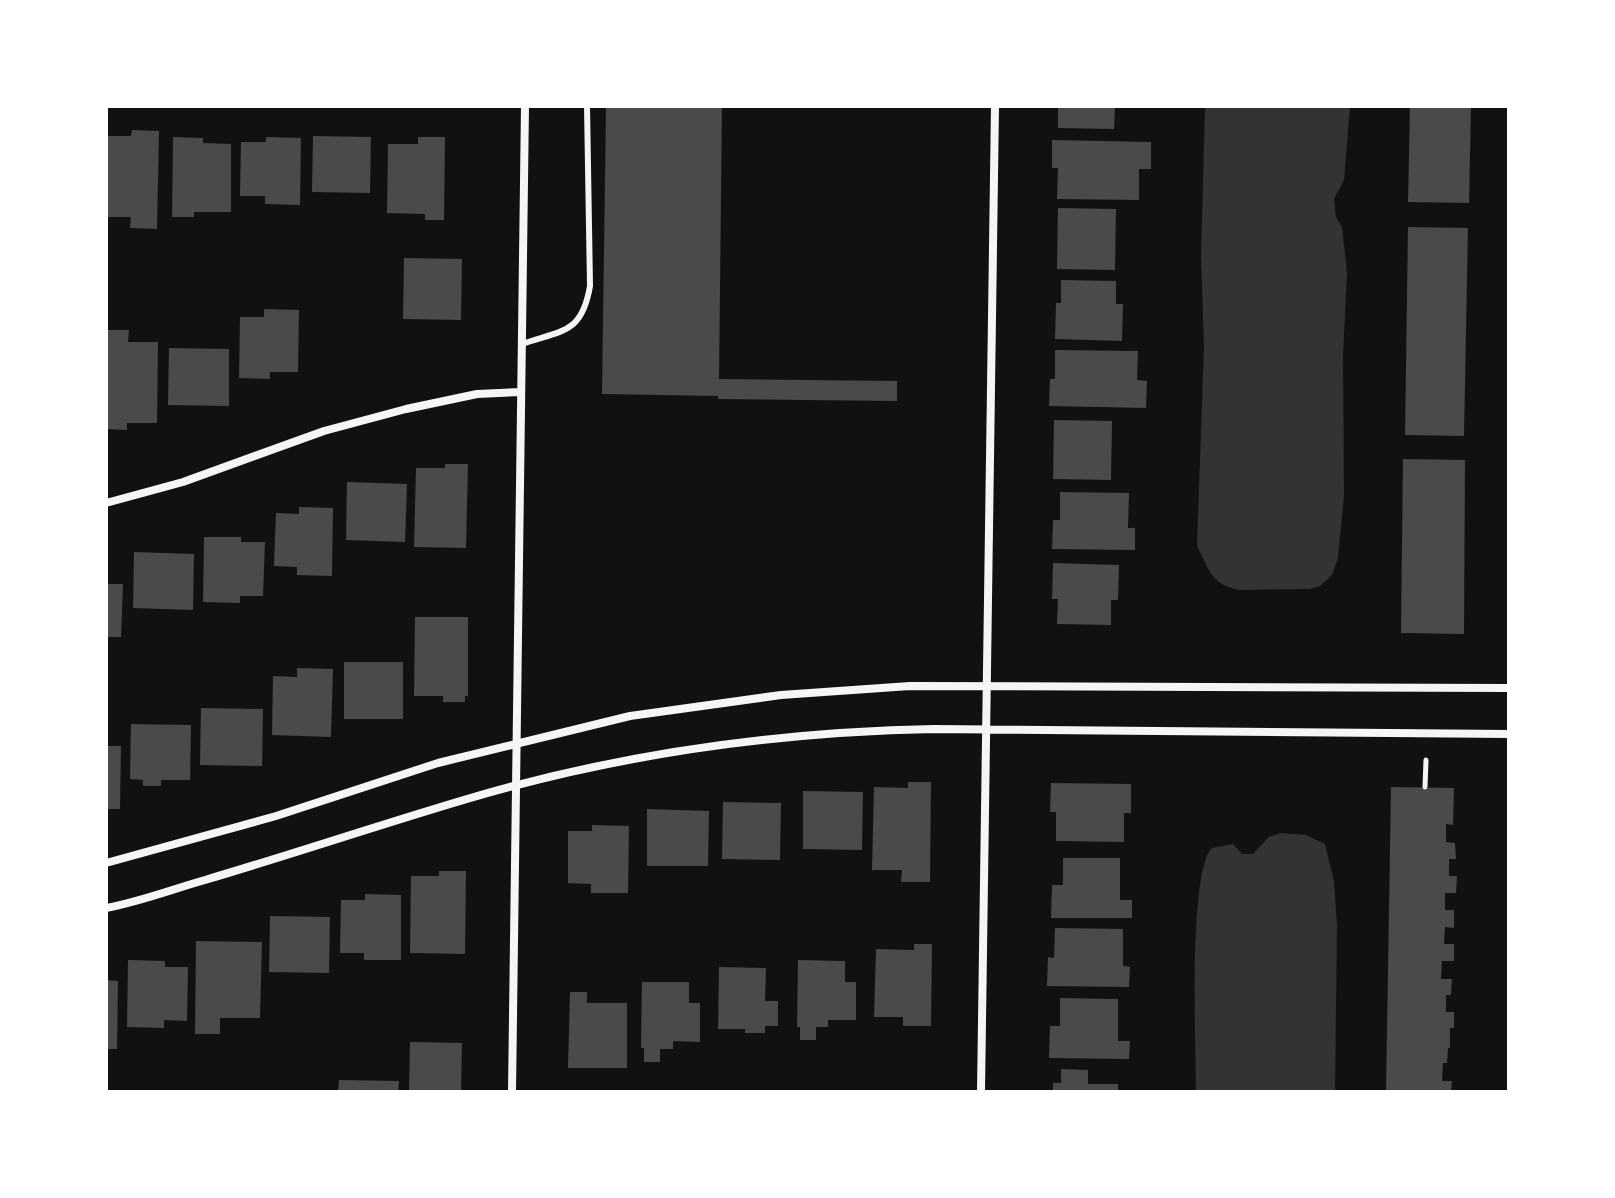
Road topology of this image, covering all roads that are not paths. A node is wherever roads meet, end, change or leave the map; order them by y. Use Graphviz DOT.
graph roads {
  1 [pos="525,106"];
  2 [pos="587,106"];
  3 [pos="995,106"];
  4 [pos="522,344"];
  5 [pos="521,392"];
  6 [pos="106,503"];
  7 [pos="988,687"];
  8 [pos="1509,688"];
  9 [pos="987,730"];
  10 [pos="1509,734"];
  11 [pos="517,744"];
  12 [pos="516,786"];
  13 [pos="106,863"];
  14 [pos="106,908"];
  15 [pos="512,1092"];
  16 [pos="981,1092"];
  1 -- 4 [label="street"];
  2 -- 4 [label="lane"];
  3 -- 7 [label="street"];
  4 -- 5 [label="street"];
  5 -- 6 [label="street"];
  5 -- 11 [label="street"];
  7 -- 8 [label="street"];
  7 -- 9 [label="street"];
  7 -- 11 [label="street"];
  9 -- 10 [label="street"];
  9 -- 12 [label="street"];
  9 -- 16 [label="street"];
  11 -- 12 [label="street"];
  11 -- 13 [label="street"];
  12 -- 14 [label="street"];
  12 -- 15 [label="street"];
}
